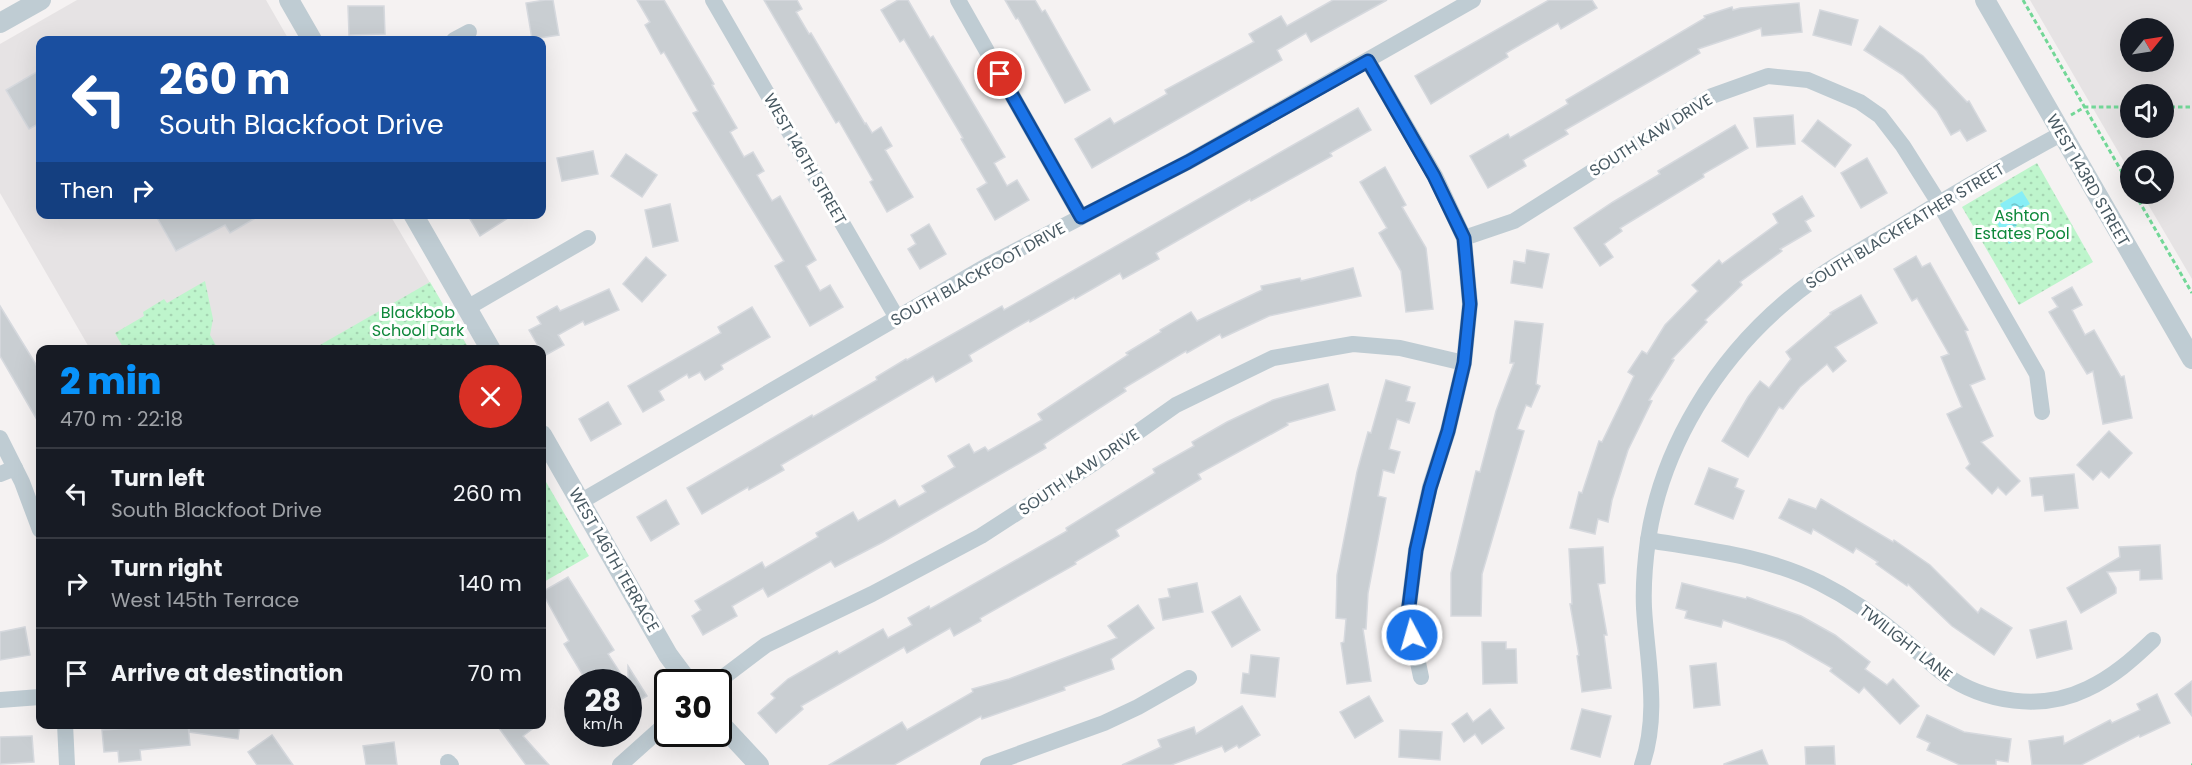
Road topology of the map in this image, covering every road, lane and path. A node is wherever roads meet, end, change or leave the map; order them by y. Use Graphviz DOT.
graph roads {
  1 [pos="41,0"];
  2 [pos="289,0"];
  3 [pos="712,0"];
  4 [pos="958,0"];
  5 [pos="1473,0"];
  6 [pos="1985,0"];
  7 [pos="2023,0"];
  8 [pos="0,23"];
  9 [pos="469,32"];
  10 [pos="310,36"];
  11 [pos="462,36"];
  12 [pos="1368,61"];
  13 [pos="2085,107"];
  14 [pos="2120,107"];
  15 [pos="2174,107"];
  16 [pos="2192,107"];
  17 [pos="2057,129"];
  18 [pos="2120,168"];
  19 [pos="1939,203"];
  20 [pos="2140,204"];
  21 [pos="1081,217"];
  22 [pos="416,219"];
  23 [pos="588,238"];
  24 [pos="1464,238"];
  25 [pos="2192,294"];
  26 [pos="467,308"];
  27 [pos="897,318"];
  28 [pos="488,345"];
  29 [pos="2192,360"];
  30 [pos="1464,363"];
  31 [pos="2042,412"];
  32 [pos="0,438"];
  33 [pos="546,442"];
  34 [pos="8,471"];
  35 [pos="580,502"];
  36 [pos="36,523"];
  37 [pos="1648,540"];
  38 [pos="2153,640"];
  39 [pos="678,669"];
  40 [pos="732,671"];
  41 [pos="1421,677"];
  42 [pos="1189,678"];
  43 [pos="36,698"];
  44 [pos="0,700"];
  45 [pos="65,729"];
  46 [pos="654,735"];
  47 [pos="732,736"];
  48 [pos="67,765"];
  49 [pos="620,765"];
  50 [pos="759,765"];
  51 [pos="988,765"];
  52 [pos="1642,765"];
  1 -- 8 [label="street"];
  2 -- 10 [label="street"];
  3 -- 27 [label="street, WEST 146TH STREET"];
  4 -- 21 [label="street"];
  5 -- 12 [label="street, SOUTH BLACKFOOT DRIVE"];
  6 -- 17 [label="street, WEST 143RD STREET"];
  7 -- 13 [label="path"];
  9 -- 11 [label="street"];
  12 -- 21 [label="street, SOUTH BLACKFOOT DRIVE"];
  12 -- 24 [label="street"];
  13 -- 14 [label="path"];
  13 -- 17 [label="path"];
  13 -- 18 [label="path"];
  15 -- 16 [label="path"];
  17 -- 19 [label="street, SOUTH BLACKFEATHER STREET"];
  17 -- 29 [label="street, WEST 143RD STREET"];
  19 -- 24 [label="street, SOUTH KAW DRIVE"];
  19 -- 31 [label="street, SOUTH KAW DRIVE"];
  19 -- 37 [label="street, SOUTH BLACKFEATHER STREET"];
  20 -- 25 [label="path"];
  21 -- 27 [label="street, SOUTH BLACKFOOT DRIVE"];
  22 -- 26 [label="street"];
  23 -- 26 [label="street"];
  24 -- 30 [label="street"];
  26 -- 28 [label="street"];
  27 -- 35 [label="street, SOUTH BLACKFOOT DRIVE"];
  30 -- 40 [label="street, SOUTH KAW DRIVE"];
  30 -- 41 [label="street"];
  32 -- 34 [label="street"];
  33 -- 35 [label="street, WEST 146TH TERRACE"];
  34 -- 36 [label="street"];
  35 -- 39 [label="street, WEST 146TH TERRACE"];
  37 -- 38 [label="street, TWILIGHT LANE"];
  37 -- 52 [label="street, SOUTH BLACKFEATHER STREET"];
  42 -- 51 [label="street"];
  43 -- 44 [label="street"];
  45 -- 48 [label="street"];
  46 -- 49 [label="street"];
  47 -- 50 [label="street"];
}
